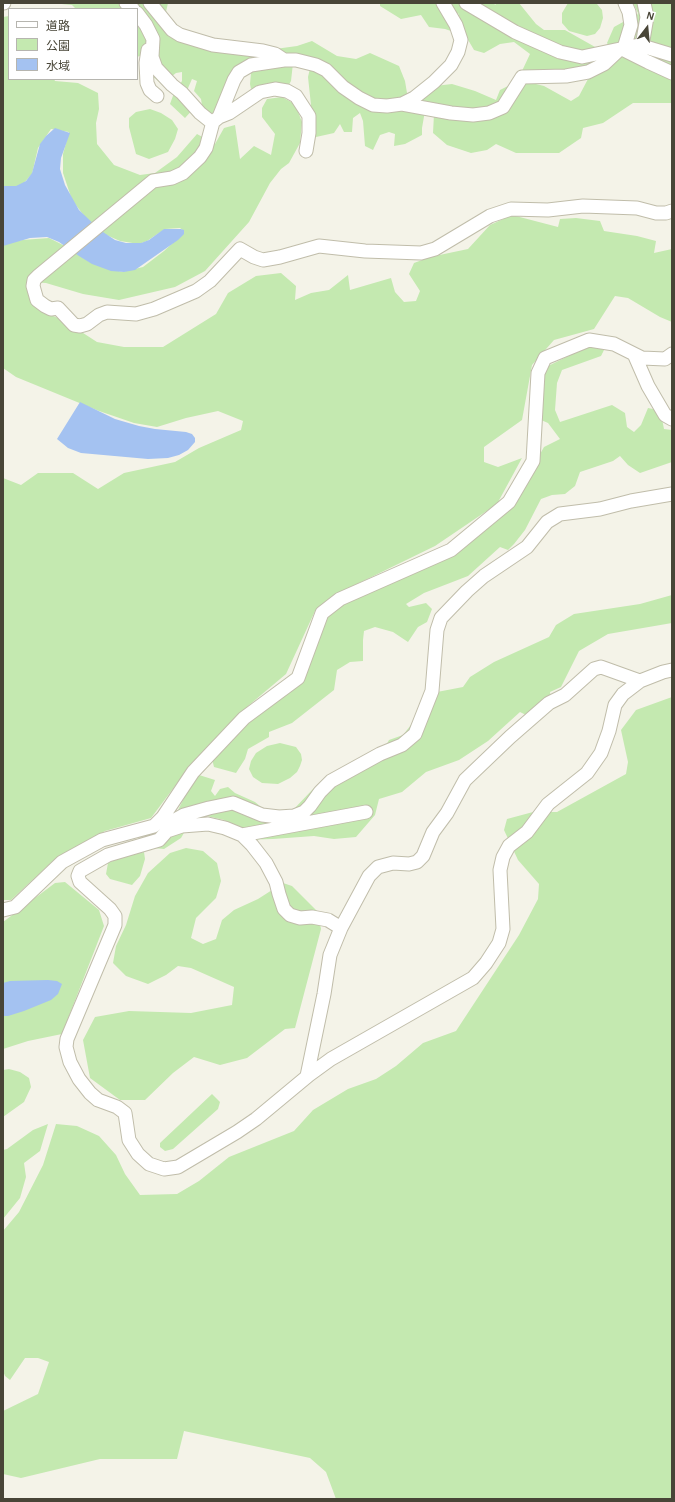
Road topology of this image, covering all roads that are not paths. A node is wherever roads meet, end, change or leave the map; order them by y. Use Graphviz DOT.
graph roads {
  1 [pos="150,3"];
  2 [pos="443,3"];
  3 [pos="466,3"];
  4 [pos="625,3"];
  5 [pos="644,3"];
  6 [pos="138,14"];
  7 [pos="152,37"];
  8 [pos="642,46"];
  9 [pos="622,49"];
  10 [pos="672,55"];
  11 [pos="284,60"];
  12 [pos="672,73"];
  13 [pos="157,96"];
  14 [pos="402,104"];
  15 [pos="216,120"];
  16 [pos="306,151"];
  17 [pos="672,211"];
  18 [pos="634,354"];
  19 [pos="672,354"];
  20 [pos="672,419"];
  21 [pos="672,494"];
  22 [pos="672,670"];
  23 [pos="640,681"];
  24 [pos="366,812"];
  25 [pos="167,831"];
  26 [pos="242,835"];
  27 [pos="3,910"];
  28 [pos="341,928"];
  29 [pos="307,1076"];
  1 -- 11 [label="street"];
  2 -- 14 [label="street"];
  3 -- 9 [label="street"];
  4 -- 9 [label="street"];
  5 -- 8 [label="street"];
  6 -- 7 [label="street"];
  7 -- 13 [label="street"];
  7 -- 15 [label="street"];
  8 -- 9 [label="street"];
  8 -- 10 [label="street"];
  9 -- 12 [label="street"];
  9 -- 14 [label="street"];
  11 -- 14 [label="street"];
  11 -- 15 [label="street"];
  15 -- 16 [label="street"];
  15 -- 17 [label="street"];
  18 -- 19 [label="street"];
  18 -- 20 [label="street"];
  18 -- 27 [label="street"];
  21 -- 25 [label="street"];
  22 -- 23 [label="street"];
  23 -- 28 [label="street"];
  23 -- 29 [label="street"];
  24 -- 26 [label="street"];
  25 -- 26 [label="street"];
  25 -- 29 [label="street"];
  26 -- 28 [label="street"];
  28 -- 29 [label="street"];
}
